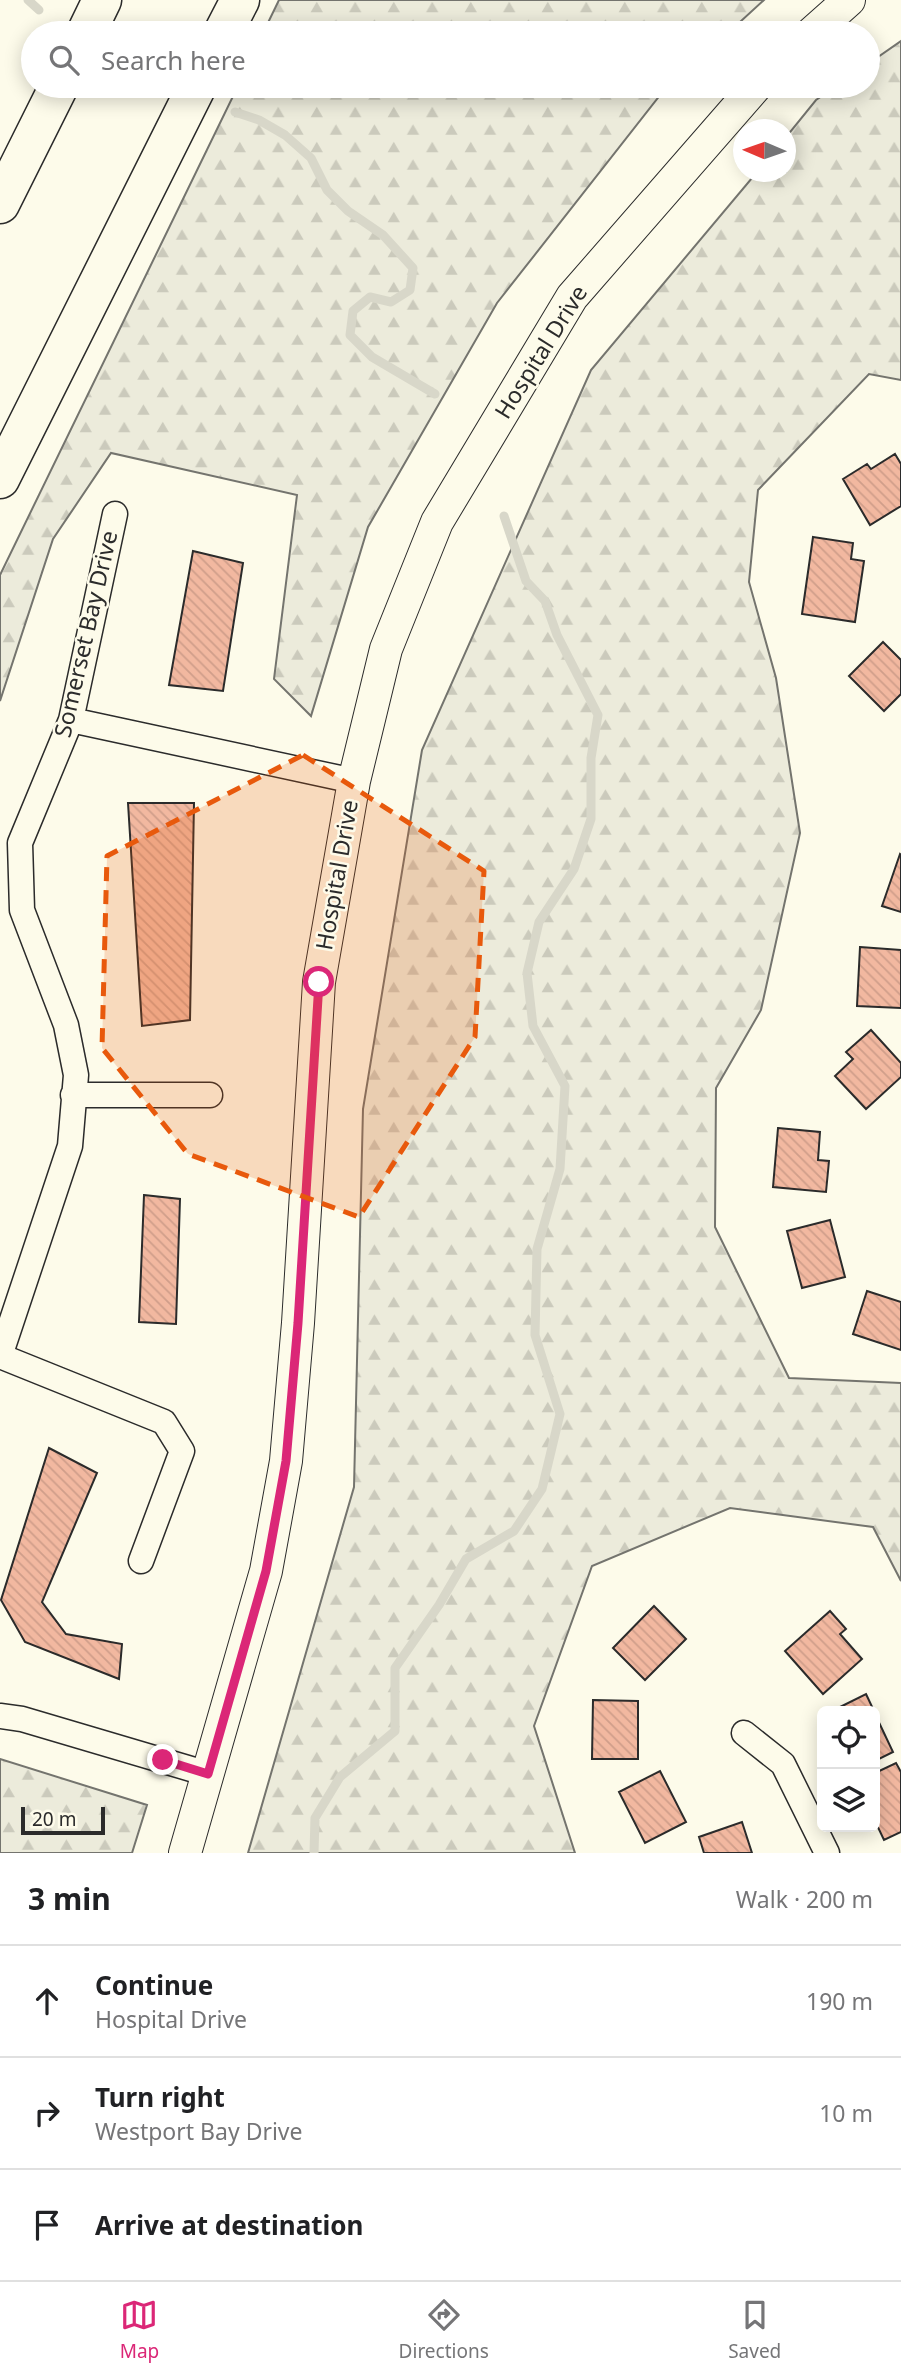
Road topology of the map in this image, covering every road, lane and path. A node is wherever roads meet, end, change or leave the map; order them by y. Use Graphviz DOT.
graph roads {
  1 [pos="102,0"];
  2 [pos="240,0"];
  3 [pos="849,0"];
  4 [pos="92,21"];
  5 [pos="229,21"];
  6 [pos="825,21"];
  7 [pos="53,98"];
  8 [pos="191,98"];
  9 [pos="746,98"];
  10 [pos="0,204"];
  11 [pos="0,479"];
  12 [pos="115,514"];
  13 [pos="71,720"];
  14 [pos="354,781"];
  15 [pos="73,1095"];
  16 [pos="210,1095"];
  17 [pos="0,1356"];
  18 [pos="141,1561"];
  19 [pos="0,1716"];
  20 [pos="744,1733"];
  21 [pos="208,1774"];
  22 [pos="185,1853"];
  23 [pos="827,1853"];
  1 -- 4 [label="highway"];
  2 -- 5 [label="highway"];
  3 -- 6 [label="street"];
  7 -- 10 [label="highway"];
  8 -- 11 [label="highway"];
  9 -- 14 [label="street, Hospital Drive"];
  12 -- 13 [label="street, Somerset Bay Drive"];
  13 -- 14 [label="street"];
  13 -- 15 [label="street, Somerset Bay Drive"];
  14 -- 21 [label="street, Hospital Drive"];
  15 -- 16 [label="street"];
  15 -- 17 [label="street, Somerset Bay Drive"];
  17 -- 18 [label="street"];
  19 -- 21 [label="street"];
  20 -- 23 [label="street"];
  21 -- 22 [label="street, Hospital Drive"];
}
